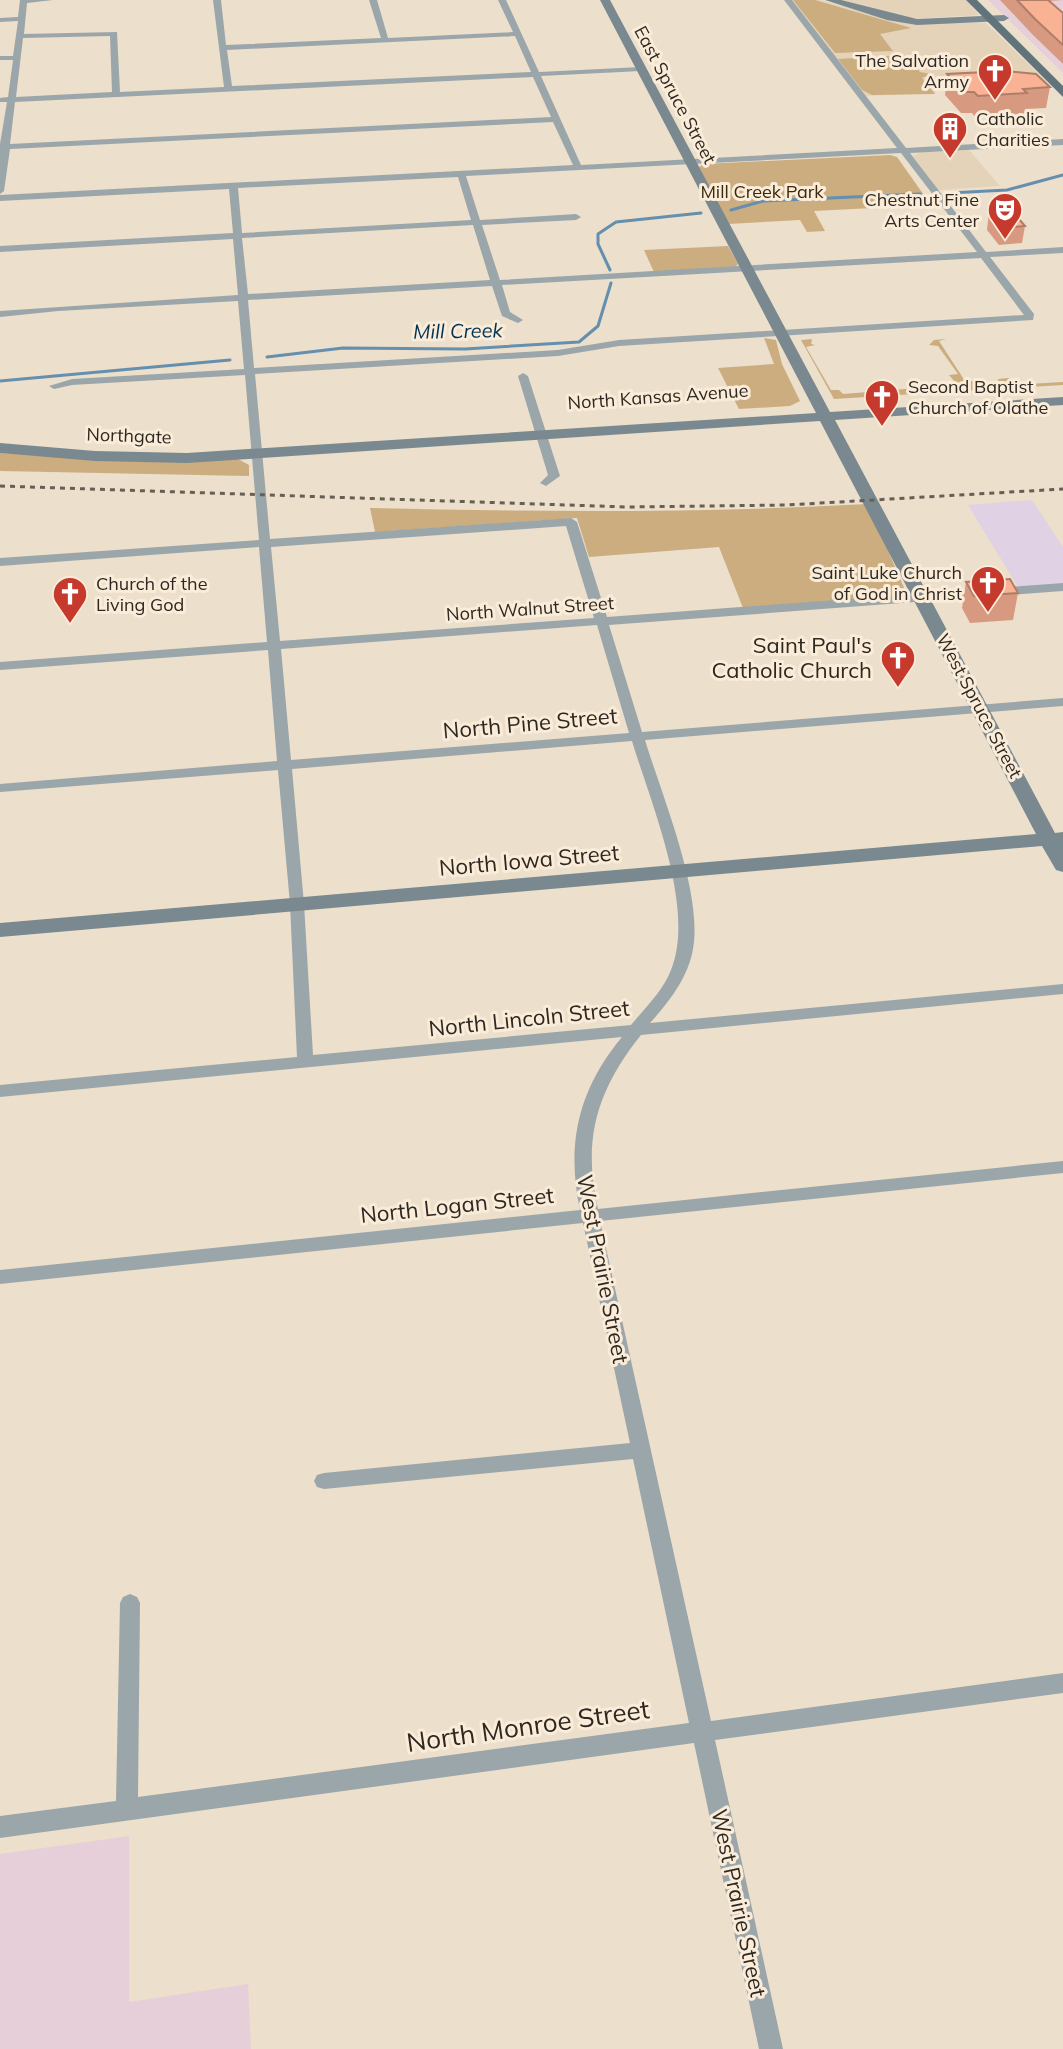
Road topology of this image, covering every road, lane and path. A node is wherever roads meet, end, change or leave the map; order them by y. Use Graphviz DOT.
graph roads {
  1 [pos="24,0"];
  2 [pos="49,0"];
  3 [pos="217,0"];
  4 [pos="373,0"];
  5 [pos="502,0"];
  6 [pos="605,0"];
  7 [pos="788,0"];
  8 [pos="830,0"];
  9 [pos="971,0"];
  10 [pos="985,0"];
  11 [pos="1004,18"];
  12 [pos="22,19"];
  13 [pos="990,19"];
  14 [pos="0,20"];
  15 [pos="517,34"];
  16 [pos="20,36"];
  17 [pos="385,40"];
  18 [pos="222,48"];
  19 [pos="0,58"];
  20 [pos="17,58"];
  21 [pos="641,69"];
  22 [pos="535,74"];
  23 [pos="1063,76"];
  24 [pos="228,89"];
  25 [pos="1063,93"];
  26 [pos="116,95"];
  27 [pos="0,100"];
  28 [pos="12,100"];
  29 [pos="555,119"];
  30 [pos="1063,142"];
  31 [pos="3,146"];
  32 [pos="902,151"];
  33 [pos="690,162"];
  34 [pos="578,167"];
  35 [pos="461,173"];
  36 [pos="233,185"];
  37 [pos="0,191"];
  38 [pos="0,198"];
  39 [pos="576,217"];
  40 [pos="476,223"];
  41 [pos="236,236"];
  42 [pos="0,249"];
  43 [pos="1063,250"];
  44 [pos="983,255"];
  45 [pos="747,269"];
  46 [pos="495,283"];
  47 [pos="242,298"];
  48 [pos="0,314"];
  49 [pos="518,320"];
  50 [pos="782,334"];
  51 [pos="249,370"];
  52 [pos="523,376"];
  53 [pos="54,386"];
  54 [pos="1063,391"];
  55 [pos="1063,401"];
  56 [pos="824,412"];
  57 [pos="540,430"];
  58 [pos="0,438"];
  59 [pos="0,448"];
  60 [pos="256,449"];
  61 [pos="546,483"];
  62 [pos="265,543"];
  63 [pos="0,562"];
  64 [pos="1063,587"];
  65 [pos="922,597"];
  66 [pos="602,621"];
  67 [pos="275,646"];
  68 [pos="0,666"];
  69 [pos="1063,702"];
  70 [pos="981,709"];
  71 [pos="637,736"];
  72 [pos="285,765"];
  73 [pos="0,788"];
  74 [pos="1056,838"];
  75 [pos="1063,866"];
  76 [pos="679,871"];
  77 [pos="297,904"];
  78 [pos="0,930"];
  79 [pos="1063,989"];
  80 [pos="639,1029"];
  81 [pos="305,1062"];
  82 [pos="0,1091"];
  83 [pos="1063,1167"];
  84 [pos="589,1216"];
  85 [pos="0,1277"];
  86 [pos="640,1450"];
  87 [pos="324,1481"];
  88 [pos="130,1603"];
  89 [pos="1063,1683"];
  90 [pos="702,1730"];
  91 [pos="127,1809"];
  92 [pos="0,1827"];
  93 [pos="771,2049"];
  1 -- 2 [label="street"];
  1 -- 12 [label="street"];
  3 -- 18 [label="street"];
  4 -- 17 [label="street"];
  5 -- 15 [label="street"];
  6 -- 21 [label="street, East Spruce Street"];
  7 -- 32 [label="street"];
  8 -- 13 [label="street"];
  9 -- 13 [label="main road"];
  10 -- 11 [label="main road"];
  11 -- 13 [label="street"];
  11 -- 23 [label="main road"];
  12 -- 14 [label="street"];
  12 -- 16 [label="street"];
  13 -- 25 [label="main road"];
  15 -- 17 [label="street"];
  15 -- 22 [label="street"];
  16 -- 20 [label="street"];
  16 -- 26 [label="street"];
  17 -- 18 [label="street"];
  18 -- 24 [label="street"];
  19 -- 20 [label="street"];
  20 -- 28 [label="street"];
  21 -- 22 [label="street"];
  21 -- 33 [label="street, East Spruce Street"];
  22 -- 24 [label="street"];
  22 -- 29 [label="street"];
  24 -- 26 [label="street"];
  26 -- 28 [label="street"];
  27 -- 28 [label="street"];
  28 -- 31 [label="street"];
  29 -- 31 [label="street"];
  29 -- 34 [label="street"];
  30 -- 32 [label="street"];
  31 -- 37 [label="street"];
  32 -- 33 [label="street"];
  32 -- 44 [label="street"];
  33 -- 34 [label="street"];
  33 -- 45 [label="street, East Spruce Street"];
  34 -- 35 [label="street"];
  35 -- 36 [label="street"];
  35 -- 40 [label="street"];
  36 -- 38 [label="street"];
  36 -- 41 [label="street"];
  39 -- 40 [label="street"];
  40 -- 41 [label="street"];
  40 -- 46 [label="street"];
  41 -- 42 [label="street"];
  41 -- 47 [label="street"];
  43 -- 44 [label="street"];
  44 -- 45 [label="street"];
  44 -- 50 [label="street"];
  45 -- 46 [label="street"];
  45 -- 50 [label="street, East Spruce Street"];
  46 -- 47 [label="street"];
  46 -- 49 [label="street"];
  47 -- 48 [label="street"];
  47 -- 51 [label="street"];
  50 -- 51 [label="street"];
  50 -- 56 [label="street, West Spruce Street"];
  51 -- 53 [label="street"];
  51 -- 60 [label="street"];
  52 -- 57 [label="street"];
  54 -- 56 [label="street, North Kansas Avenue"];
  55 -- 56 [label="street, North Kansas Avenue"];
  56 -- 57 [label="street, North Kansas Avenue"];
  56 -- 65 [label="street, West Spruce Street"];
  57 -- 60 [label="street, North Kansas Avenue"];
  57 -- 61 [label="street"];
  58 -- 60 [label="street, Northgate"];
  59 -- 60 [label="street, Northgate"];
  60 -- 62 [label="street"];
  62 -- 63 [label="street"];
  62 -- 66 [label="street, West Prairie Street"];
  62 -- 67 [label="street"];
  64 -- 65 [label="street, North Walnut Street"];
  65 -- 66 [label="street, North Walnut Street"];
  65 -- 70 [label="street, West Spruce Street"];
  66 -- 67 [label="street, North Walnut Street"];
  66 -- 71 [label="street, West Prairie Street"];
  67 -- 68 [label="street, North Walnut Street"];
  67 -- 72 [label="street"];
  69 -- 70 [label="street, North Pine Street"];
  70 -- 71 [label="street, North Pine Street"];
  70 -- 74 [label="street, West Spruce Street"];
  71 -- 72 [label="street, North Pine Street"];
  71 -- 76 [label="street, West Prairie Street"];
  72 -- 73 [label="street, North Pine Street"];
  72 -- 77 [label="street"];
  74 -- 75 [label="street, West Spruce Street"];
  74 -- 76 [label="street, North Iowa Street"];
  76 -- 77 [label="street, North Iowa Street"];
  76 -- 80 [label="street, West Prairie Street"];
  77 -- 78 [label="street, North Iowa Street"];
  77 -- 81 [label="street"];
  79 -- 80 [label="street, North Lincoln Street"];
  80 -- 81 [label="street, North Lincoln Street"];
  80 -- 84 [label="street, West Prairie Street"];
  81 -- 82 [label="street, North Lincoln Street"];
  83 -- 84 [label="street, North Logan Street"];
  84 -- 85 [label="street, North Logan Street"];
  84 -- 86 [label="street, West Prairie Street"];
  86 -- 87 [label="street"];
  86 -- 90 [label="street, West Prairie Street"];
  88 -- 91 [label="street"];
  89 -- 90 [label="street, North Monroe Street"];
  90 -- 91 [label="street, North Monroe Street"];
  90 -- 93 [label="street, West Prairie Street"];
  91 -- 92 [label="street, North Monroe Street"];
}
